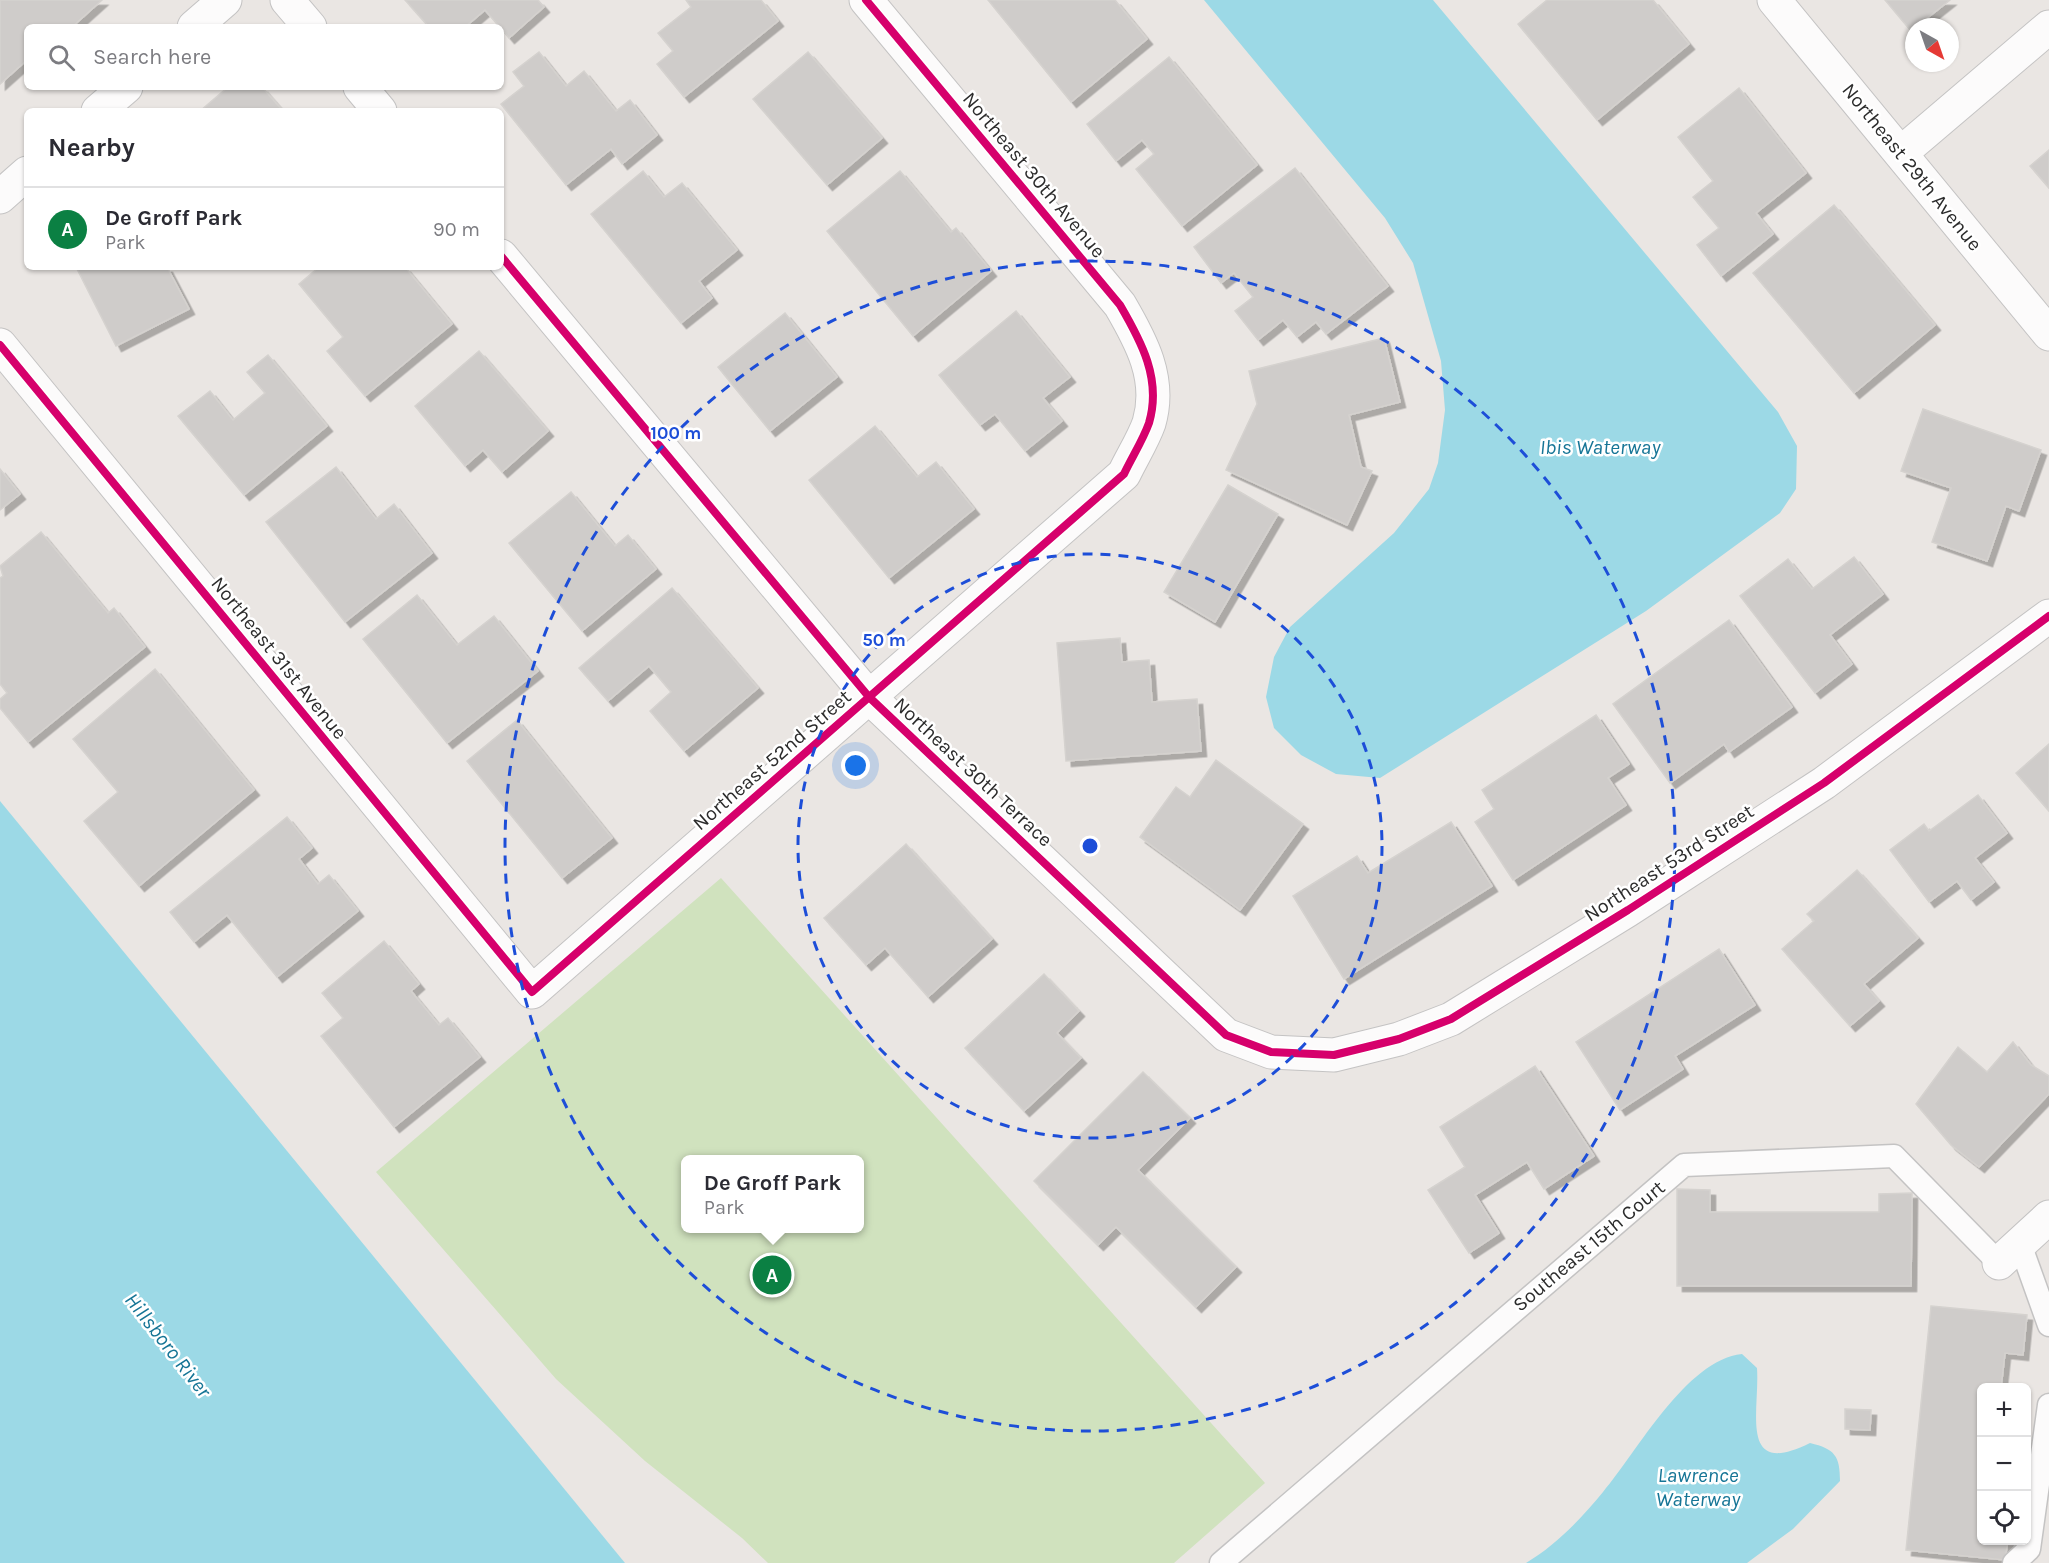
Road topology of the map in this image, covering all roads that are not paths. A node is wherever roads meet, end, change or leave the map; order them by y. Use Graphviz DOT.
graph roads {
  1 [pos="225,0"];
  2 [pos="287,0"];
  3 [pos="866,0"];
  4 [pos="1774,0"];
  5 [pos="197,24"];
  6 [pos="307,24"];
  7 [pos="2049,27"];
  8 [pos="122,90"];
  9 [pos="362,90"];
  10 [pos="102,108"];
  11 [pos="378,108"];
  12 [pos="1901,153"];
  13 [pos="24,176"];
  14 [pos="0,197"];
  15 [pos="504,260"];
  16 [pos="2049,333"];
  17 [pos="0,345"];
  18 [pos="1153,384"];
  19 [pos="2049,616"];
  20 [pos="869,697"];
  21 [pos="532,992"];
  22 [pos="1271,1052"];
  23 [pos="2049,1217"];
  24 [pos="2009,1253"];
  25 [pos="2049,1325"];
  26 [pos="2049,1405"];
  27 [pos="1221,1563"];
  28 [pos="2014,1563"];
  1 -- 5 [label="street"];
  2 -- 6 [label="street"];
  3 -- 18 [label="street, Northeast 30th Avenue"];
  4 -- 12 [label="street, Northeast 29th Avenue"];
  7 -- 12 [label="street"];
  8 -- 10 [label="street"];
  9 -- 11 [label="street"];
  12 -- 16 [label="street, Northeast 29th Avenue"];
  13 -- 14 [label="street"];
  15 -- 20 [label="street, Northeast 30th Terrace"];
  17 -- 21 [label="street, Northeast 31st Avenue"];
  18 -- 20 [label="street, Northeast 52nd Street"];
  19 -- 22 [label="street, Northeast 53rd Street"];
  20 -- 21 [label="street, Northeast 52nd Street"];
  20 -- 22 [label="street, Northeast 30th Terrace"];
  23 -- 24 [label="street"];
  24 -- 25 [label="lane"];
  24 -- 27 [label="lane, Southeast 15th Court"];
  26 -- 28 [label="lane"];
}
